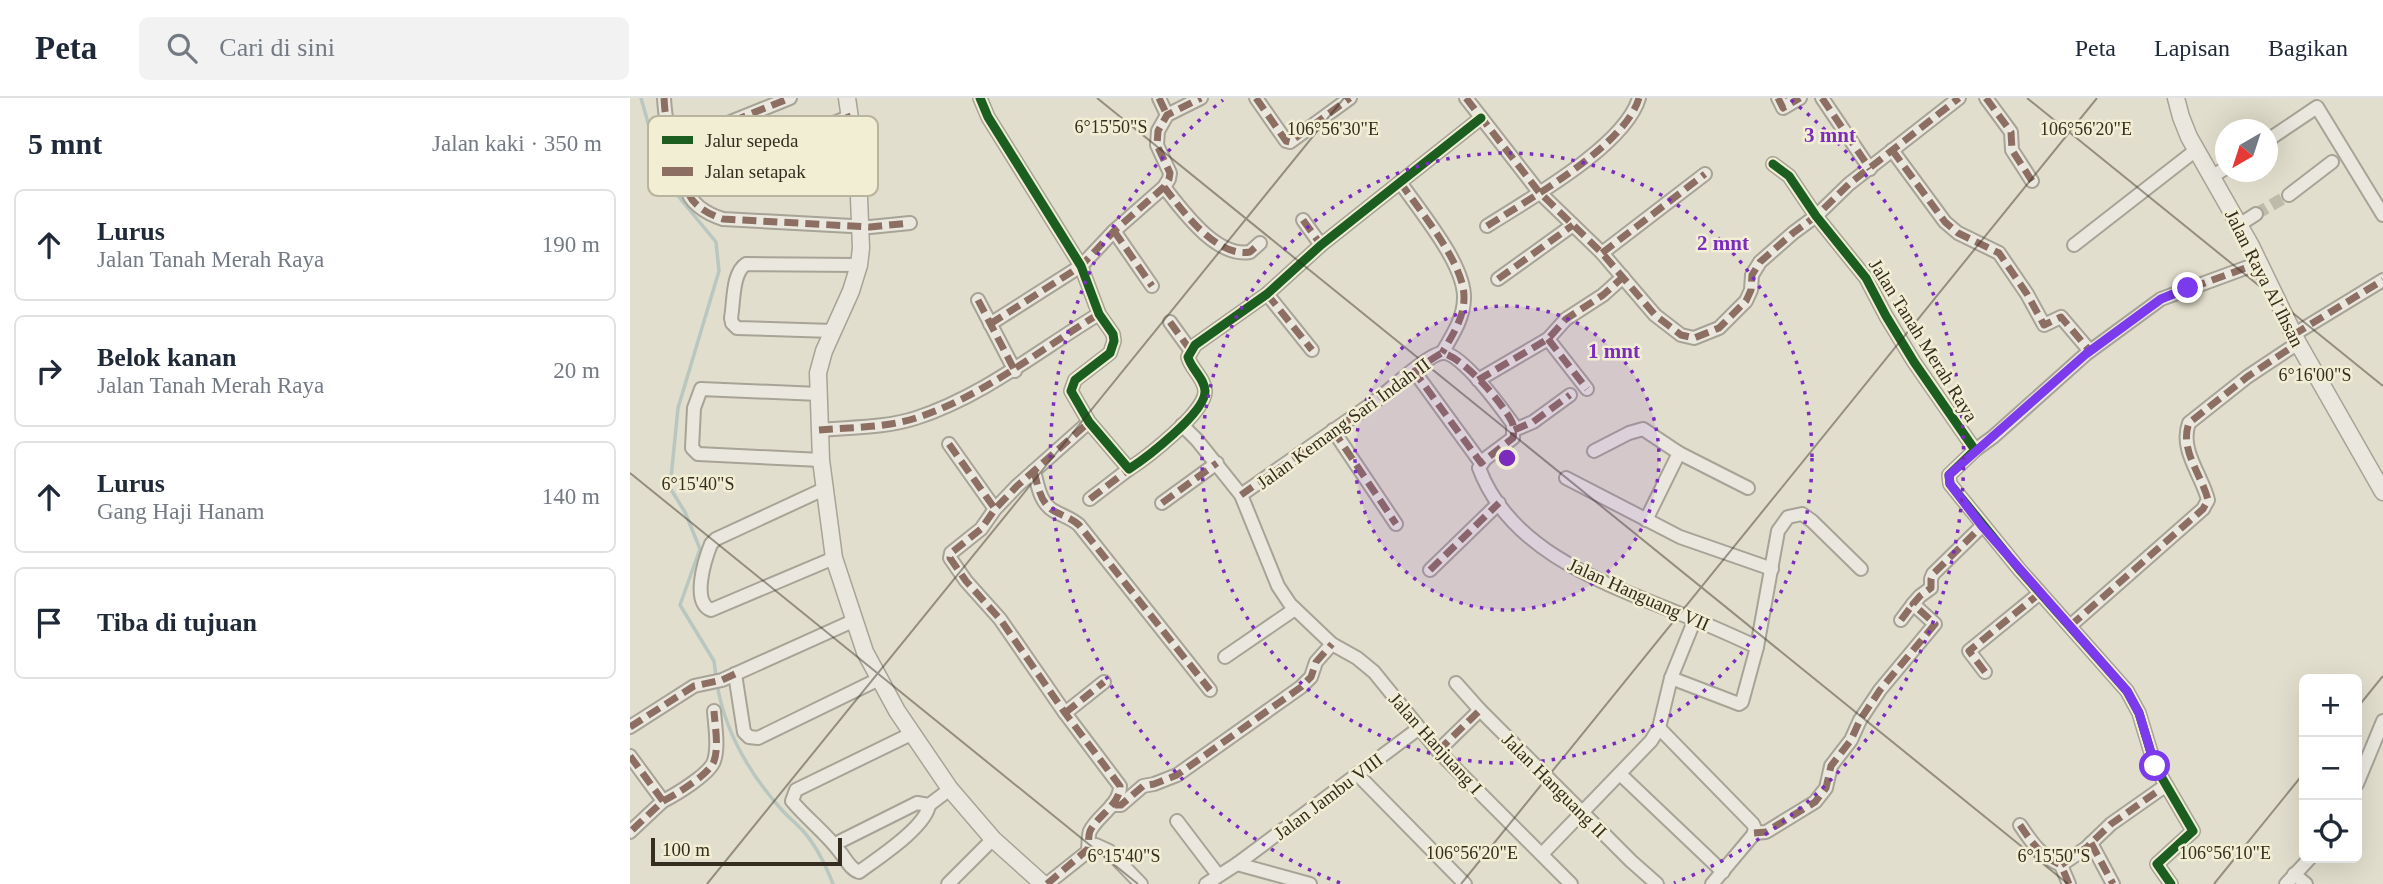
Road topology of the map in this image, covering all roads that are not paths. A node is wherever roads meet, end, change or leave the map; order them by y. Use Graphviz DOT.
graph roads {
  1 [pos="664,98"];
  2 [pos="790,98"];
  3 [pos="847,98"];
  4 [pos="980,98"];
  5 [pos="1158,98"];
  6 [pos="1201,98"];
  7 [pos="1256,98"];
  8 [pos="1350,98"];
  9 [pos="1466,98"];
  10 [pos="1639,98"];
  11 [pos="1778,98"];
  12 [pos="1800,98"];
  13 [pos="1822,98"];
  14 [pos="1959,98"];
  15 [pos="1986,98"];
  16 [pos="2176,98"];
  17 [pos="1942,102"];
  18 [pos="1167,115"];
  19 [pos="667,116"];
  20 [pos="747,116"];
  21 [pos="850,116"];
  22 [pos="1481,118"];
  23 [pos="2278,133"];
  24 [pos="1892,150"];
  25 [pos="2196,150"];
  26 [pos="2332,162"];
  27 [pos="1773,164"];
  28 [pos="1870,169"];
  29 [pos="1705,174"];
  30 [pos="2215,174"];
  31 [pos="2211,177"];
  32 [pos="1400,181"];
  33 [pos="2032,181"];
  34 [pos="1164,187"];
  35 [pos="1539,192"];
  36 [pos="2289,195"];
  37 [pos="690,196"];
  38 [pos="860,196"];
  39 [pos="2256,214"];
  40 [pos="2383,215"];
  41 [pos="1816,216"];
  42 [pos="1303,220"];
  43 [pos="910,223"];
  44 [pos="1573,225"];
  45 [pos="2239,225"];
  46 [pos="1487,226"];
  47 [pos="862,227"];
  48 [pos="1114,231"];
  49 [pos="1259,243"];
  50 [pos="1321,245"];
  51 [pos="2074,245"];
  52 [pos="1602,253"];
  53 [pos="2259,263"];
  54 [pos="859,265"];
  55 [pos="1081,266"];
  56 [pos="1623,277"];
  57 [pos="1498,279"];
  58 [pos="2383,280"];
  59 [pos="1152,286"];
  60 [pos="1266,294"];
  61 [pos="978,300"];
  62 [pos="1099,314"];
  63 [pos="1170,322"];
  64 [pos="990,324"];
  65 [pos="833,331"];
  66 [pos="1548,339"];
  67 [pos="2296,339"];
  68 [pos="1191,351"];
  69 [pos="1312,351"];
  70 [pos="2090,351"];
  71 [pos="1442,353"];
  72 [pos="1015,370"];
  73 [pos="1414,371"];
  74 [pos="1478,380"];
  75 [pos="1587,389"];
  76 [pos="819,394"];
  77 [pos="1570,395"];
  78 [pos="1089,422"];
  79 [pos="1182,425"];
  80 [pos="819,430"];
  81 [pos="1333,430"];
  82 [pos="1513,434"];
  83 [pos="949,444"];
  84 [pos="1975,450"];
  85 [pos="1594,451"];
  86 [pos="1679,453"];
  87 [pos="821,460"];
  88 [pos="1217,463"];
  89 [pos="1481,463"];
  90 [pos="1129,469"];
  91 [pos="1034,471"];
  92 [pos="1566,478"];
  93 [pos="1748,488"];
  94 [pos="824,489"];
  95 [pos="2383,492"];
  96 [pos="1241,495"];
  97 [pos="1090,499"];
  98 [pos="1162,503"];
  99 [pos="1499,503"];
  100 [pos="995,509"];
  101 [pos="1646,520"];
  102 [pos="1396,524"];
  103 [pos="1982,526"];
  104 [pos="834,558"];
  105 [pos="1772,569"];
  106 [pos="1861,569"];
  107 [pos="1430,570"];
  108 [pos="2040,593"];
  109 [pos="1913,604"];
  110 [pos="1295,609"];
  111 [pos="1695,620"];
  112 [pos="1901,620"];
  113 [pos="853,621"];
  114 [pos="2070,626"];
  115 [pos="1332,644"];
  116 [pos="1757,647"];
  117 [pos="1225,657"];
  118 [pos="1985,672"];
  119 [pos="735,674"];
  120 [pos="1671,678"];
  121 [pos="879,679"];
  122 [pos="1104,682"];
  123 [pos="1456,683"];
  124 [pos="1210,690"];
  125 [pos="1480,710"];
  126 [pos="714,711"];
  127 [pos="1065,713"];
  128 [pos="2383,721"];
  129 [pos="630,727"];
  130 [pos="1659,728"];
  131 [pos="1418,729"];
  132 [pos="913,733"];
  133 [pos="1438,751"];
  134 [pos="2371,755"];
  135 [pos="630,756"];
  136 [pos="2383,764"];
  137 [pos="1357,774"];
  138 [pos="1620,774"];
  139 [pos="2362,774"];
  140 [pos="2165,786"];
  141 [pos="950,789"];
  142 [pos="663,801"];
  143 [pos="929,805"];
  144 [pos="1111,805"];
  145 [pos="1582,813"];
  146 [pos="1177,821"];
  147 [pos="2020,825"];
  148 [pos="1754,831"];
  149 [pos="630,832"];
  150 [pos="993,839"];
  151 [pos="2091,843"];
  152 [pos="835,844"];
  153 [pos="1088,849"];
  154 [pos="1542,854"];
  155 [pos="2305,863"];
  156 [pos="1237,864"];
  157 [pos="2061,865"];
  158 [pos="1723,872"];
  159 [pos="1218,875"];
  160 [pos="2290,879"];
  161 [pos="948,884"];
  162 [pos="1045,884"];
  163 [pos="1141,884"];
  164 [pos="1206,884"];
  165 [pos="1310,884"];
  166 [pos="1465,884"];
  167 [pos="1571,884"];
  168 [pos="1657,884"];
  169 [pos="1712,884"];
  170 [pos="2069,884"];
  171 [pos="2113,884"];
  172 [pos="2171,884"];
  173 [pos="2306,884"];
  1 -- 19 [label="street"];
  2 -- 20 [label="street"];
  3 -- 21 [label="street"];
  4 -- 55 [label="street"];
  5 -- 18 [label="street"];
  6 -- 18 [label="street"];
  7 -- 8 [label="street"];
  9 -- 22 [label="street"];
  10 -- 35 [label="street"];
  11 -- 12 [label="street"];
  13 -- 28 [label="street"];
  14 -- 17 [label="street"];
  15 -- 33 [label="street"];
  16 -- 25 [label="street, Jalan Raya Al Ihsan"];
  17 -- 24 [label="street"];
  18 -- 34 [label="street"];
  22 -- 32 [label="street"];
  22 -- 35 [label="street"];
  23 -- 40 [label="street"];
  24 -- 28 [label="street"];
  24 -- 70 [label="street"];
  25 -- 31 [label="street, Jalan Raya Al Ihsan"];
  25 -- 51 [label="street"];
  26 -- 36 [label="street"];
  27 -- 41 [label="street, Jalan Tanah Merah Raya"];
  28 -- 41 [label="street"];
  29 -- 52 [label="street"];
  30 -- 31 [label="street"];
  31 -- 45 [label="street, Jalan Raya Al Ihsan"];
  32 -- 50 [label="street"];
  32 -- 71 [label="street"];
  34 -- 48 [label="street"];
  34 -- 49 [label="street"];
  35 -- 44 [label="street"];
  35 -- 46 [label="street"];
  37 -- 47 [label="street"];
  38 -- 47 [label="street"];
  39 -- 45 [label="street"];
  41 -- 56 [label="street"];
  41 -- 84 [label="street, Jalan Tanah Merah Raya"];
  42 -- 50 [label="street"];
  43 -- 47 [label="street"];
  44 -- 52 [label="street"];
  44 -- 57 [label="street"];
  45 -- 53 [label="street, Jalan Raya Al Ihsan"];
  47 -- 54 [label="street"];
  48 -- 55 [label="street"];
  48 -- 59 [label="street"];
  50 -- 60 [label="street"];
  52 -- 56 [label="street"];
  53 -- 67 [label="street, Jalan Raya Al Ihsan"];
  53 -- 70 [label="street"];
  54 -- 65 [label="street"];
  54 -- 65 [label="street"];
  55 -- 62 [label="street"];
  55 -- 64 [label="street"];
  56 -- 66 [label="street"];
  58 -- 67 [label="street"];
  60 -- 68 [label="street"];
  60 -- 69 [label="street"];
  61 -- 64 [label="street"];
  62 -- 72 [label="street"];
  62 -- 78 [label="street"];
  63 -- 68 [label="street"];
  64 -- 72 [label="street"];
  65 -- 76 [label="street"];
  66 -- 74 [label="street"];
  66 -- 75 [label="street"];
  67 -- 95 [label="street, Jalan Raya Al Ihsan"];
  67 -- 114 [label="street"];
  68 -- 79 [label="street"];
  70 -- 84 [label="street"];
  71 -- 73 [label="street, Jalan Kemang Sari Indah II"];
  71 -- 74 [label="street, Jalan Kemang Sari Indah II"];
  72 -- 80 [label="street"];
  73 -- 81 [label="street, Jalan Kemang Sari Indah II"];
  73 -- 89 [label="street, Jalan Hanguang VII"];
  74 -- 82 [label="street, Jalan Kemang Sari Indah II"];
  76 -- 80 [label="street"];
  76 -- 87 [label="street"];
  77 -- 82 [label="street"];
  78 -- 90 [label="street"];
  78 -- 91 [label="street"];
  79 -- 88 [label="street, Jalan Hanjuang I"];
  79 -- 90 [label="street"];
  80 -- 87 [label="street"];
  81 -- 96 [label="street, Jalan Kemang Sari Indah II"];
  81 -- 102 [label="street"];
  82 -- 89 [label="street"];
  83 -- 100 [label="street"];
  84 -- 103 [label="street, Jalan Tanah Merah Raya"];
  85 -- 86 [label="street"];
  86 -- 93 [label="street"];
  86 -- 101 [label="street"];
  87 -- 94 [label="street"];
  88 -- 96 [label="street, Jalan Hanjuang I"];
  88 -- 98 [label="street"];
  89 -- 99 [label="street, Jalan Hanguang VII"];
  90 -- 97 [label="street"];
  91 -- 100 [label="street"];
  91 -- 124 [label="street"];
  92 -- 101 [label="street"];
  94 -- 104 [label="street"];
  94 -- 104 [label="street"];
  96 -- 110 [label="street, Jalan Hanjuang I"];
  99 -- 107 [label="street"];
  99 -- 111 [label="street, Jalan Hanguang VII"];
  100 -- 127 [label="street"];
  101 -- 105 [label="street"];
  103 -- 108 [label="street, Jalan Tanah Merah Raya"];
  103 -- 109 [label="street"];
  104 -- 113 [label="street"];
  105 -- 106 [label="street"];
  105 -- 116 [label="street"];
  108 -- 114 [label="street, Jalan Tanah Merah Raya"];
  108 -- 118 [label="street"];
  109 -- 112 [label="street"];
  109 -- 148 [label="street"];
  110 -- 115 [label="street, Jalan Hanjuang I"];
  110 -- 117 [label="street"];
  111 -- 116 [label="street, Jalan Hanguang VII"];
  111 -- 120 [label="street"];
  113 -- 119 [label="street"];
  113 -- 121 [label="street"];
  114 -- 140 [label="street, Jalan Tanah Merah Raya"];
  115 -- 131 [label="street, Jalan Hanjuang I"];
  115 -- 144 [label="street"];
  116 -- 120 [label="street"];
  119 -- 121 [label="street"];
  119 -- 129 [label="street"];
  120 -- 130 [label="street"];
  121 -- 132 [label="street"];
  122 -- 127 [label="street"];
  123 -- 125 [label="street, Jalan Hanguang II"];
  125 -- 133 [label="street"];
  125 -- 145 [label="street, Jalan Hanguang II"];
  126 -- 142 [label="street"];
  127 -- 144 [label="street"];
  128 -- 134 [label="street"];
  130 -- 138 [label="street"];
  130 -- 148 [label="street"];
  131 -- 133 [label="street, Jalan Hanjuang I"];
  131 -- 137 [label="street, Jalan Jambu VIII"];
  132 -- 141 [label="street"];
  132 -- 152 [label="street"];
  133 -- 154 [label="street, Jalan Hanjuang I"];
  134 -- 136 [label="street"];
  134 -- 139 [label="street"];
  135 -- 142 [label="street"];
  137 -- 156 [label="street, Jalan Jambu VIII"];
  137 -- 166 [label="street"];
  138 -- 145 [label="street"];
  138 -- 158 [label="street"];
  140 -- 151 [label="street"];
  140 -- 172 [label="street, Jalan Tanah Merah Raya"];
  141 -- 143 [label="street"];
  141 -- 150 [label="street"];
  142 -- 149 [label="street"];
  143 -- 152 [label="street"];
  143 -- 152 [label="street"];
  144 -- 153 [label="street"];
  145 -- 154 [label="street"];
  145 -- 168 [label="street, Jalan Hanguang II"];
  146 -- 159 [label="street"];
  147 -- 157 [label="street"];
  148 -- 158 [label="street"];
  150 -- 161 [label="street"];
  150 -- 162 [label="street"];
  151 -- 157 [label="street"];
  151 -- 171 [label="street"];
  153 -- 162 [label="street"];
  153 -- 163 [label="street"];
  154 -- 167 [label="street, Jalan Hanjuang I"];
  155 -- 160 [label="street"];
  156 -- 159 [label="street, Jalan Jambu VIII"];
  156 -- 165 [label="street"];
  157 -- 170 [label="street"];
  158 -- 169 [label="street"];
  159 -- 164 [label="street, Jalan Jambu VIII"];
  160 -- 173 [label="street"];
}
